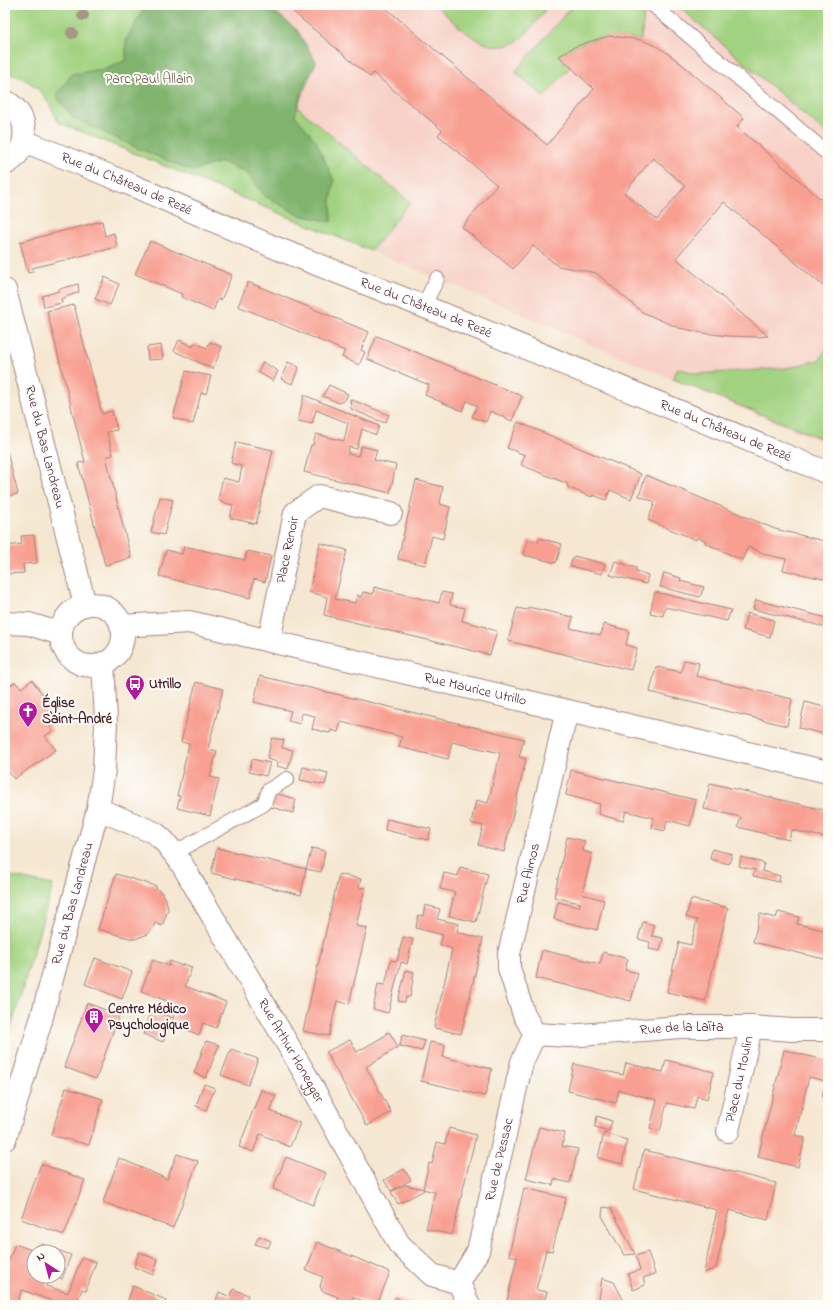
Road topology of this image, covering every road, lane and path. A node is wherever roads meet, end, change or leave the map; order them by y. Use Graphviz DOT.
graph roads {
  1 [pos="653,5"];
  2 [pos="5,101"];
  3 [pos="24,141"];
  4 [pos="828,154"];
  5 [pos="5,164"];
  6 [pos="437,279"];
  7 [pos="5,290"];
  8 [pos="423,307"];
  9 [pos="828,473"];
  10 [pos="391,513"];
  11 [pos="85,604"];
  12 [pos="5,623"];
  13 [pos="121,626"];
  14 [pos="61,634"];
  15 [pos="269,641"];
  16 [pos="103,663"];
  17 [pos="567,711"];
  18 [pos="828,772"];
  19 [pos="287,779"];
  20 [pos="98,809"];
  21 [pos="174,853"];
  22 [pos="751,1027"];
  23 [pos="828,1030"];
  24 [pos="535,1034"];
  25 [pos="728,1131"];
  26 [pos="5,1139"];
  27 [pos="459,1283"];
  28 [pos="469,1305"];
  1 -- 4 [label="lane"];
  2 -- 3 [label="street"];
  3 -- 5 [label="street"];
  3 -- 8 [label="street, Rue du Château de Rezé"];
  6 -- 8 [label="lane"];
  7 -- 11 [label="street, Rue du Bas Landreau"];
  8 -- 9 [label="street, Rue du Château de Rezé"];
  10 -- 15 [label="street, Place Renoir"];
  11 -- 13 [label="street"];
  11 -- 14 [label="street"];
  12 -- 14 [label="street"];
  13 -- 15 [label="street, Rue Maurice Utrillo"];
  13 -- 16 [label="street"];
  14 -- 16 [label="street"];
  15 -- 17 [label="street, Rue Maurice Utrillo"];
  16 -- 20 [label="street, Rue du Bas Landreau"];
  17 -- 18 [label="street, Rue Maurice Utrillo"];
  17 -- 24 [label="street, Rue Aimos"];
  19 -- 21 [label="lane"];
  20 -- 21 [label="street, Rue Arthur Honegger"];
  20 -- 26 [label="street, Rue du Bas Landreau"];
  21 -- 27 [label="street, Rue Arthur Honegger"];
  22 -- 23 [label="street, Rue de la Laïta"];
  22 -- 24 [label="street, Rue de la Laïta"];
  22 -- 25 [label="street, Place du Moulin"];
  24 -- 27 [label="street, Rue de Pessac"];
  27 -- 28 [label="street"];
}
